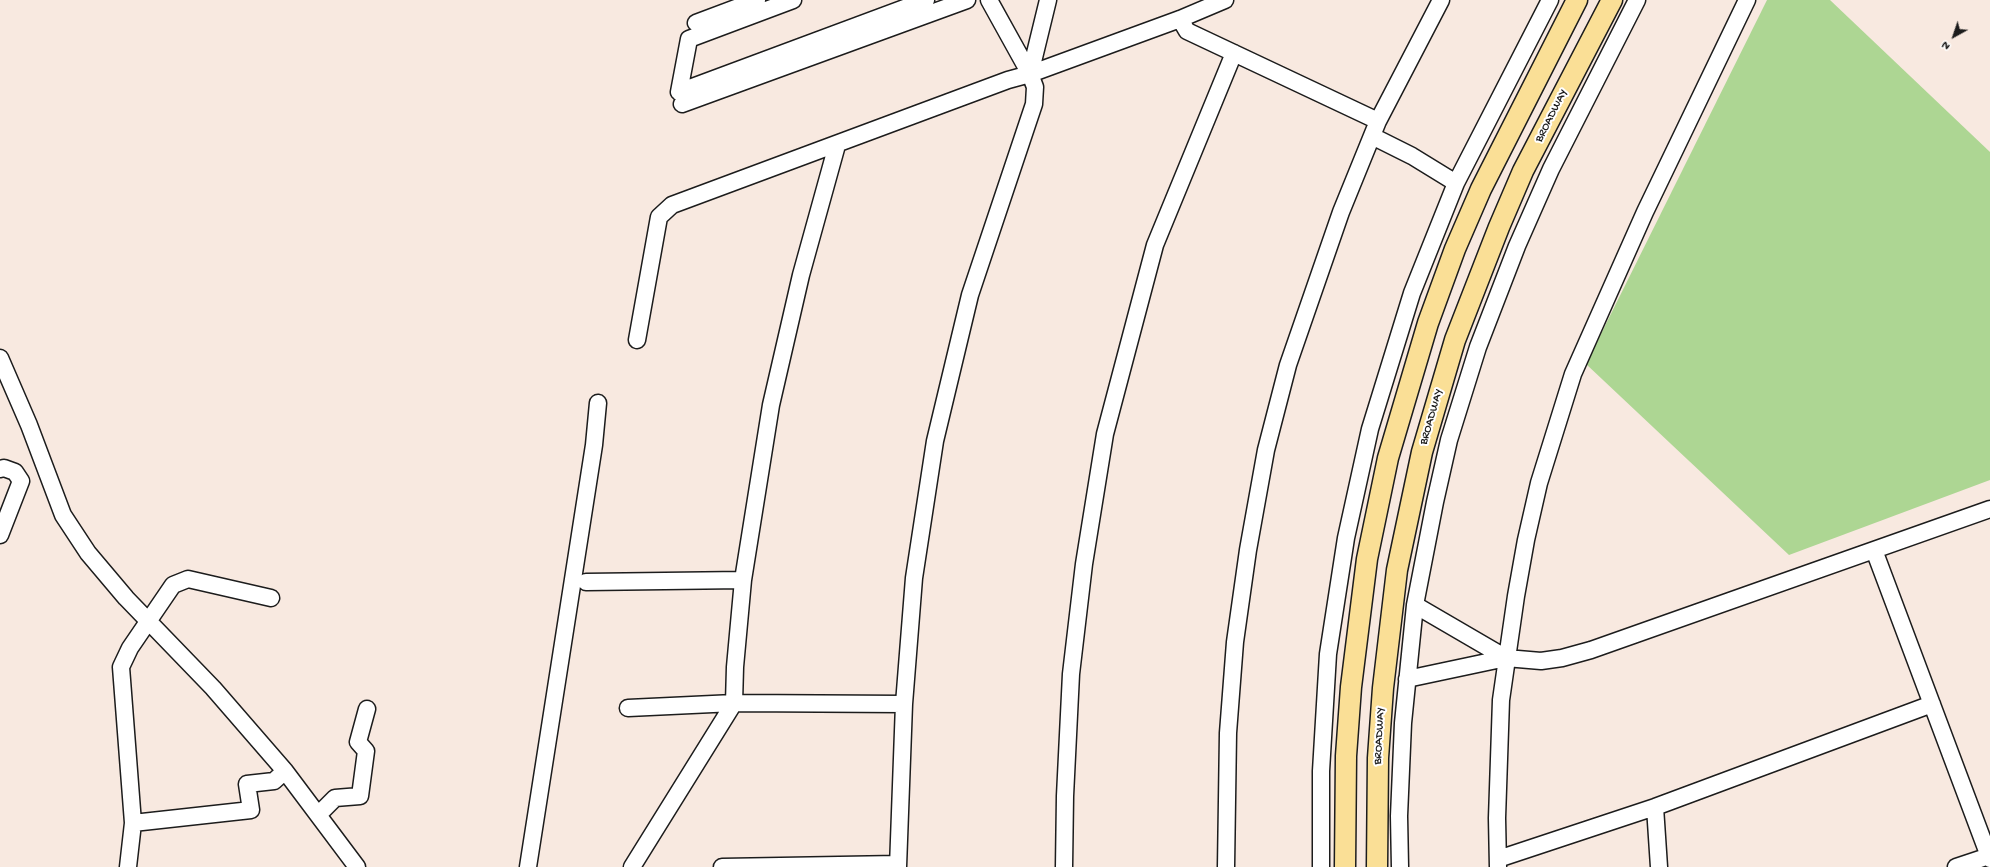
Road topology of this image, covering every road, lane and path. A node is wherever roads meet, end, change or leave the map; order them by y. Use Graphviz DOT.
graph roads {
  1 [pos="757,0"];
  2 [pos="793,0"];
  3 [pos="926,0"];
  4 [pos="967,0"];
  5 [pos="989,0"];
  6 [pos="1048,0"];
  7 [pos="1225,0"];
  8 [pos="1441,0"];
  9 [pos="1550,0"];
  10 [pos="1577,0"];
  11 [pos="1612,0"];
  12 [pos="1637,0"];
  13 [pos="1747,0"];
  14 [pos="726,6"];
  15 [pos="1180,20"];
  16 [pos="696,23"];
  17 [pos="1234,53"];
  18 [pos="1030,74"];
  19 [pos="680,98"];
  20 [pos="1375,129"];
  21 [pos="837,145"];
  22 [pos="1456,183"];
  23 [pos="637,340"];
  24 [pos="0,358"];
  25 [pos="598,403"];
  26 [pos="1365,450"];
  27 [pos="1388,458"];
  28 [pos="1420,465"];
  29 [pos="0,469"];
  30 [pos="1442,470"];
  31 [pos="1990,509"];
  32 [pos="0,535"];
  33 [pos="1874,550"];
  34 [pos="743,580"];
  35 [pos="586,582"];
  36 [pos="271,598"];
  37 [pos="1415,605"];
  38 [pos="149,620"];
  39 [pos="1506,658"];
  40 [pos="1407,679"];
  41 [pos="734,703"];
  42 [pos="904,704"];
  43 [pos="1932,704"];
  44 [pos="628,708"];
  45 [pos="367,709"];
  46 [pos="285,770"];
  47 [pos="1655,807"];
  48 [pos="319,814"];
  49 [pos="1378,815"];
  50 [pos="1399,816"];
  51 [pos="133,823"];
  52 [pos="1989,857"];
  53 [pos="1498,863"];
  54 [pos="898,865"];
  55 [pos="128,867"];
  56 [pos="357,867"];
  57 [pos="528,867"];
  58 [pos="632,867"];
  59 [pos="722,867"];
  60 [pos="1064,867"];
  61 [pos="1226,867"];
  62 [pos="1321,867"];
  63 [pos="1345,867"];
  64 [pos="1377,867"];
  65 [pos="1400,867"];
  66 [pos="1660,867"];
  67 [pos="1956,867"];
  1 -- 14 [label="street"];
  2 -- 19 [label="street"];
  3 -- 19 [label="street"];
  4 -- 19 [label="street"];
  5 -- 18 [label="street"];
  6 -- 18 [label="street"];
  7 -- 15 [label="street"];
  8 -- 20 [label="street"];
  9 -- 22 [label="street"];
  10 -- 27 [label="main road"];
  11 -- 28 [label="main road, BROADWAY"];
  12 -- 30 [label="street"];
  13 -- 39 [label="street"];
  14 -- 16 [label="street"];
  15 -- 17 [label="street"];
  15 -- 18 [label="street"];
  17 -- 20 [label="street"];
  17 -- 60 [label="street"];
  18 -- 21 [label="street"];
  18 -- 42 [label="street"];
  20 -- 22 [label="street"];
  20 -- 61 [label="street"];
  21 -- 23 [label="street"];
  21 -- 34 [label="street"];
  22 -- 26 [label="street"];
  24 -- 38 [label="street"];
  25 -- 57 [label="street"];
  26 -- 27 [label="street"];
  26 -- 62 [label="street"];
  27 -- 63 [label="main road"];
  28 -- 30 [label="street"];
  28 -- 49 [label="main road, BROADWAY"];
  29 -- 32 [label="street"];
  30 -- 37 [label="street"];
  31 -- 33 [label="street"];
  33 -- 39 [label="street"];
  33 -- 43 [label="street"];
  34 -- 35 [label="street"];
  34 -- 41 [label="street"];
  36 -- 38 [label="street"];
  37 -- 39 [label="street"];
  37 -- 40 [label="street"];
  38 -- 46 [label="street"];
  38 -- 51 [label="street"];
  39 -- 40 [label="street"];
  39 -- 53 [label="street"];
  40 -- 50 [label="street"];
  41 -- 42 [label="street"];
  41 -- 44 [label="street"];
  41 -- 58 [label="street"];
  42 -- 54 [label="street"];
  43 -- 47 [label="street"];
  43 -- 52 [label="street"];
  45 -- 48 [label="street"];
  46 -- 48 [label="street"];
  46 -- 51 [label="street"];
  47 -- 53 [label="street"];
  47 -- 66 [label="street"];
  48 -- 56 [label="street"];
  49 -- 50 [label="street"];
  49 -- 64 [label="main road, BROADWAY"];
  50 -- 65 [label="street"];
  51 -- 55 [label="street"];
  52 -- 67 [label="street"];
  54 -- 59 [label="street"];
}
